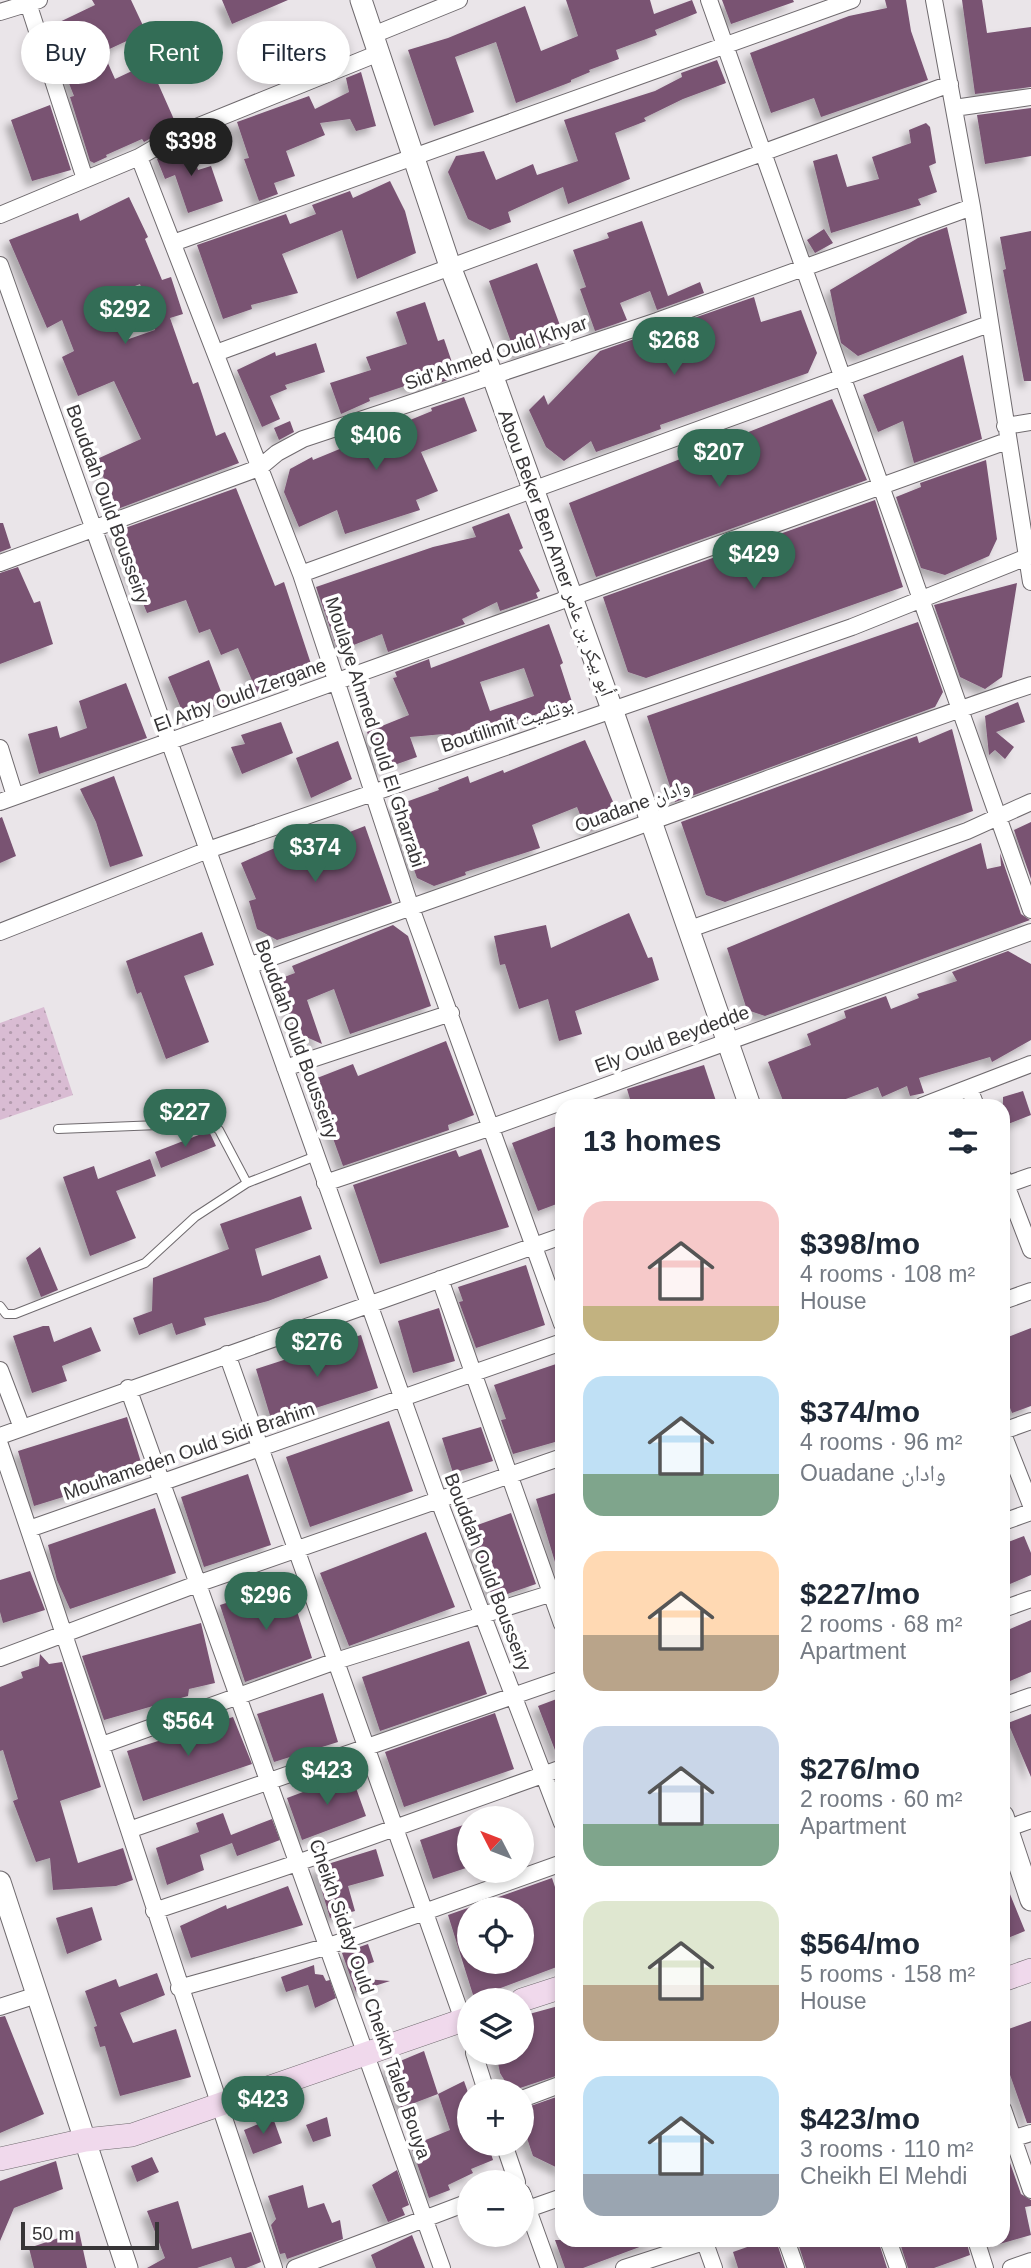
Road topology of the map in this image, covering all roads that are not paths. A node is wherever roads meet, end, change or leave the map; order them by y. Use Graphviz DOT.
graph roads {
  1 [pos="361,0"];
  2 [pos="459,0"];
  3 [pos="709,0"];
  4 [pos="852,0"];
  5 [pos="934,0"];
  6 [pos="33,1"];
  7 [pos="0,12"];
  8 [pos="376,44"];
  9 [pos="727,45"];
  10 [pos="950,84"];
  11 [pos="1031,97"];
  12 [pos="954,108"];
  13 [pos="763,155"];
  14 [pos="416,156"];
  15 [pos="139,157"];
  16 [pos="85,180"];
  17 [pos="972,207"];
  18 [pos="0,215"];
  19 [pos="173,243"];
  20 [pos="0,265"];
  21 [pos="451,269"];
  22 [pos="805,269"];
  23 [pos="989,324"];
  24 [pos="216,353"];
  25 [pos="493,377"];
  26 [pos="841,377"];
  27 [pos="1031,422"];
  28 [pos="1006,434"];
  29 [pos="260,468"];
  30 [pos="880,488"];
  31 [pos="533,489"];
  32 [pos="96,528"];
  33 [pos="1027,557"];
  34 [pos="0,563"];
  35 [pos="301,574"];
  36 [pos="1031,582"];
  37 [pos="572,598"];
  38 [pos="921,598"];
  39 [pos="338,682"];
  40 [pos="1031,685"];
  41 [pos="960,709"];
  42 [pos="613,712"];
  43 [pos="171,743"];
  44 [pos="0,748"];
  45 [pos="373,792"];
  46 [pos="7,799"];
  47 [pos="1031,802"];
  48 [pos="999,818"];
  49 [pos="650,822"];
  50 [pos="208,850"];
  51 [pos="411,905"];
  52 [pos="1031,910"];
  53 [pos="687,930"];
  54 [pos="0,932"];
  55 [pos="1031,932"];
  56 [pos="248,966"];
  57 [pos="451,1013"];
  58 [pos="727,1041"];
  59 [pos="1031,1064"];
  60 [pos="285,1068"];
  61 [pos="969,1088"];
  62 [pos="569,1099"];
  63 [pos="748,1099"];
  64 [pos="940,1099"];
  65 [pos="973,1099"];
  66 [pos="555,1104"];
  67 [pos="492,1127"];
  68 [pos="58,1129"];
  69 [pos="316,1156"];
  70 [pos="1031,1177"];
  71 [pos="1010,1182"];
  72 [pos="247,1183"];
  73 [pos="325,1183"];
  74 [pos="1010,1198"];
  75 [pos="555,1239"];
  76 [pos="532,1247"];
  77 [pos="1031,1250"];
  78 [pos="440,1279"];
  79 [pos="1031,1291"];
  80 [pos="1010,1298"];
  81 [pos="369,1304"];
  82 [pos="0,1306"];
  83 [pos="555,1306"];
  84 [pos="555,1344"];
  85 [pos="227,1354"];
  86 [pos="0,1370"];
  87 [pos="474,1373"];
  88 [pos="128,1388"];
  89 [pos="402,1398"];
  90 [pos="1031,1421"];
  91 [pos="22,1428"];
  92 [pos="1010,1430"];
  93 [pos="0,1436"];
  94 [pos="0,1445"];
  95 [pos="261,1448"];
  96 [pos="1010,1451"];
  97 [pos="555,1460"];
  98 [pos="509,1476"];
  99 [pos="162,1482"];
  100 [pos="439,1501"];
  101 [pos="1031,1505"];
  102 [pos="1031,1512"];
  103 [pos="1010,1520"];
  104 [pos="29,1530"];
  105 [pos="297,1551"];
  106 [pos="197,1584"];
  107 [pos="555,1590"];
  108 [pos="555,1592"];
  109 [pos="1031,1599"];
  110 [pos="1010,1606"];
  111 [pos="480,1614"];
  112 [pos="62,1636"];
  113 [pos="0,1658"];
  114 [pos="337,1661"];
  115 [pos="555,1682"];
  116 [pos="238,1696"];
  117 [pos="1031,1696"];
  118 [pos="513,1697"];
  119 [pos="1010,1704"];
  120 [pos="102,1745"];
  121 [pos="367,1748"];
  122 [pos="555,1770"];
  123 [pos="545,1774"];
  124 [pos="268,1783"];
  125 [pos="555,1803"];
  126 [pos="1031,1820"];
  127 [pos="1010,1824"];
  128 [pos="396,1828"];
  129 [pos="129,1830"];
  130 [pos="1010,1842"];
  131 [pos="300,1862"];
  132 [pos="555,1865"];
  133 [pos="0,1882"];
  134 [pos="1031,1900"];
  135 [pos="154,1911"];
  136 [pos="425,1911"];
  137 [pos="329,1945"];
  138 [pos="1031,1970"];
  139 [pos="1010,1978"];
  140 [pos="179,1988"];
  141 [pos="555,1989"];
  142 [pos="37,1995"];
  143 [pos="534,1996"];
  144 [pos="457,1998"];
  145 [pos="0,2007"];
  146 [pos="457,2028"];
  147 [pos="368,2056"];
  148 [pos="555,2087"];
  149 [pos="534,2094"];
  150 [pos="219,2104"];
  151 [pos="1031,2133"];
  152 [pos="1010,2139"];
  153 [pos="85,2140"];
  154 [pos="1010,2144"];
  155 [pos="0,2159"];
  156 [pos="1031,2190"];
  157 [pos="555,2199"];
  158 [pos="457,2206"];
  159 [pos="534,2207"];
  160 [pos="425,2218"];
  161 [pos="534,2226"];
  162 [pos="688,2247"];
  163 [pos="708,2247"];
  164 [pos="788,2247"];
  165 [pos="890,2247"];
  166 [pos="978,2247"];
  167 [pos="1031,2260"];
  168 [pos="127,2268"];
  169 [pos="274,2268"];
  170 [pos="295,2268"];
  171 [pos="442,2268"];
  172 [pos="549,2268"];
  173 [pos="624,2268"];
  174 [pos="714,2268"];
  175 [pos="796,2268"];
  176 [pos="898,2268"];
  177 [pos="985,2268"];
  178 [pos="1011,2268"];
  1 -- 8 [label="street, Abou Beker Ben Amer أبو بيكر بن عامر"];
  2 -- 8 [label="street"];
  3 -- 9 [label="street"];
  4 -- 9 [label="street"];
  5 -- 10 [label="street"];
  6 -- 7 [label="street"];
  6 -- 16 [label="street"];
  8 -- 14 [label="street, Abou Beker Ben Amer أبو بيكر بن عامر"];
  8 -- 15 [label="street"];
  9 -- 13 [label="street"];
  9 -- 14 [label="street"];
  10 -- 12 [label="street"];
  10 -- 13 [label="street"];
  11 -- 12 [label="street"];
  12 -- 17 [label="street"];
  13 -- 21 [label="street"];
  13 -- 22 [label="street"];
  14 -- 19 [label="street"];
  14 -- 21 [label="street, Abou Beker Ben Amer أبو بيكر بن عامر"];
  15 -- 16 [label="street"];
  15 -- 19 [label="street, Moulaye Ahmed Ould El Gharrabi"];
  16 -- 18 [label="street"];
  17 -- 22 [label="street, Sid'Ahmed Ould Khyar"];
  17 -- 23 [label="street"];
  19 -- 24 [label="street, Moulaye Ahmed Ould El Gharrabi"];
  20 -- 32 [label="street, Bouddah Ould Bousseiry"];
  21 -- 24 [label="street"];
  21 -- 25 [label="street, Abou Beker Ben Amer أبو بيكر بن عامر"];
  22 -- 25 [label="street, Sid'Ahmed Ould Khyar"];
  22 -- 26 [label="street"];
  23 -- 26 [label="street"];
  23 -- 28 [label="street"];
  24 -- 29 [label="street, Moulaye Ahmed Ould El Gharrabi"];
  25 -- 29 [label="street, Sid'Ahmed Ould Khyar"];
  25 -- 31 [label="street, Abou Beker Ben Amer أبو بيكر بن عامر"];
  26 -- 30 [label="street"];
  26 -- 31 [label="street"];
  27 -- 28 [label="street, El Arby Ould Zergane"];
  28 -- 30 [label="street, El Arby Ould Zergane"];
  28 -- 33 [label="street"];
  29 -- 32 [label="street, Sid'Ahmed Ould Khyar"];
  29 -- 35 [label="street, Moulaye Ahmed Ould El Gharrabi"];
  30 -- 37 [label="street, El Arby Ould Zergane"];
  30 -- 38 [label="street"];
  31 -- 35 [label="street"];
  31 -- 37 [label="street, Abou Beker Ben Amer أبو بيكر بن عامر"];
  32 -- 34 [label="street, Sid'Ahmed Ould Khyar"];
  32 -- 43 [label="street, Bouddah Ould Bousseiry"];
  33 -- 36 [label="street"];
  33 -- 38 [label="street, Boutilimit بوتلميت"];
  35 -- 39 [label="street, Moulaye Ahmed Ould El Gharrabi"];
  37 -- 39 [label="street, El Arby Ould Zergane"];
  37 -- 42 [label="street, Abou Beker Ben Amer أبو بيكر بن عامر"];
  38 -- 41 [label="street"];
  38 -- 42 [label="street, Boutilimit بوتلميت"];
  39 -- 43 [label="street, El Arby Ould Zergane"];
  39 -- 45 [label="street, Moulaye Ahmed Ould El Gharrabi"];
  40 -- 41 [label="street, Ouadane وادان"];
  41 -- 48 [label="street"];
  41 -- 49 [label="street, Ouadane وادان"];
  42 -- 45 [label="street, Boutilimit بوتلميت"];
  42 -- 49 [label="street, Abou Beker Ben Amer أبو بيكر بن عامر"];
  43 -- 46 [label="street, El Arby Ould Zergane"];
  43 -- 50 [label="street, Bouddah Ould Bousseiry"];
  44 -- 46 [label="street"];
  45 -- 50 [label="street, Boutilimit بوتلميت"];
  45 -- 51 [label="street, Moulaye Ahmed Ould El Gharrabi"];
  47 -- 48 [label="street"];
  48 -- 52 [label="street"];
  48 -- 53 [label="street"];
  49 -- 51 [label="street, Ouadane وادان"];
  49 -- 53 [label="street, Abou Beker Ben Amer أبو بيكر بن عامر"];
  50 -- 54 [label="street, Boutilimit بوتلميت"];
  50 -- 56 [label="street, Bouddah Ould Bousseiry"];
  51 -- 56 [label="street, Ouadane وادان"];
  51 -- 57 [label="street, Moulaye Ahmed Ould El Gharrabi"];
  53 -- 58 [label="street, Abou Beker Ben Amer أبو بيكر بن عامر"];
  55 -- 58 [label="street, Ely Ould Beydedde"];
  56 -- 60 [label="street, Bouddah Ould Bousseiry"];
  57 -- 60 [label="street"];
  57 -- 67 [label="street, Moulaye Ahmed Ould El Gharrabi"];
  58 -- 62 [label="street, Ely Ould Beydedde"];
  58 -- 63 [label="street, Abou Beker Ben Amer أبو بيكر بن عامر"];
  59 -- 61 [label="street"];
  60 -- 69 [label="street, Bouddah Ould Bousseiry"];
  61 -- 64 [label="street"];
  61 -- 65 [label="street"];
  66 -- 67 [label="street, Ely Ould Beydedde"];
  67 -- 73 [label="street, Ely Ould Beydedde"];
  67 -- 76 [label="street, Moulaye Ahmed Ould El Gharrabi"];
  68 -- 72 [label="lane"];
  69 -- 72 [label="lane"];
  69 -- 73 [label="street, Bouddah Ould Bousseiry"];
  70 -- 71 [label="street"];
  72 -- 82 [label="lane"];
  73 -- 81 [label="street, Bouddah Ould Bousseiry"];
  74 -- 77 [label="street"];
  75 -- 76 [label="street"];
  76 -- 78 [label="street"];
  76 -- 83 [label="street, Moulaye Ahmed Ould El Gharrabi"];
  78 -- 81 [label="street"];
  78 -- 87 [label="street"];
  79 -- 80 [label="street"];
  81 -- 85 [label="street"];
  81 -- 89 [label="street, Bouddah Ould Bousseiry"];
  84 -- 87 [label="street, Mouhameden Ould Sidi Brahim"];
  85 -- 88 [label="street"];
  85 -- 95 [label="street"];
  86 -- 91 [label="street"];
  87 -- 89 [label="street, Mouhameden Ould Sidi Brahim"];
  87 -- 98 [label="street"];
  88 -- 91 [label="street"];
  88 -- 99 [label="street, Cheikh Sidaty Ould Cheikh Taleb Bouya"];
  89 -- 95 [label="street, Mouhameden Ould Sidi Brahim"];
  89 -- 100 [label="street, Bouddah Ould Bousseiry"];
  90 -- 92 [label="street"];
  91 -- 93 [label="street"];
  94 -- 104 [label="street"];
  95 -- 99 [label="street, Mouhameden Ould Sidi Brahim"];
  95 -- 105 [label="street"];
  96 -- 101 [label="street"];
  97 -- 98 [label="street"];
  98 -- 100 [label="street"];
  98 -- 107 [label="street"];
  99 -- 104 [label="street, Mouhameden Ould Sidi Brahim"];
  99 -- 106 [label="street, Cheikh Sidaty Ould Cheikh Taleb Bouya"];
  100 -- 105 [label="street"];
  100 -- 111 [label="street, Bouddah Ould Bousseiry"];
  102 -- 103 [label="street"];
  104 -- 112 [label="street"];
  105 -- 106 [label="street"];
  105 -- 114 [label="street"];
  106 -- 112 [label="street"];
  106 -- 116 [label="street, Cheikh Sidaty Ould Cheikh Taleb Bouya"];
  108 -- 111 [label="street"];
  109 -- 110 [label="street"];
  111 -- 114 [label="street"];
  111 -- 118 [label="street, Bouddah Ould Bousseiry"];
  112 -- 113 [label="street"];
  112 -- 120 [label="street"];
  114 -- 116 [label="street"];
  114 -- 121 [label="street"];
  115 -- 118 [label="street"];
  116 -- 120 [label="street"];
  116 -- 124 [label="street, Cheikh Sidaty Ould Cheikh Taleb Bouya"];
  117 -- 119 [label="street"];
  118 -- 121 [label="street"];
  118 -- 123 [label="street, Bouddah Ould Bousseiry"];
  120 -- 129 [label="street"];
  121 -- 124 [label="street"];
  121 -- 128 [label="street"];
  122 -- 123 [label="street"];
  123 -- 125 [label="street, Bouddah Ould Bousseiry"];
  123 -- 128 [label="street"];
  124 -- 129 [label="street"];
  124 -- 131 [label="street, Cheikh Sidaty Ould Cheikh Taleb Bouya"];
  126 -- 127 [label="street"];
  128 -- 131 [label="street"];
  128 -- 136 [label="street"];
  129 -- 135 [label="street"];
  130 -- 134 [label="street"];
  131 -- 135 [label="street"];
  131 -- 137 [label="street, Cheikh Sidaty Ould Cheikh Taleb Bouya"];
  132 -- 136 [label="street"];
  133 -- 142 [label="street"];
  135 -- 140 [label="street"];
  136 -- 137 [label="street"];
  136 -- 144 [label="street"];
  137 -- 140 [label="street"];
  137 -- 147 [label="street, Cheikh Sidaty Ould Cheikh Taleb Bouya"];
  138 -- 139 [label="main road"];
  140 -- 150 [label="street"];
  141 -- 143 [label="main road"];
  142 -- 145 [label="street"];
  142 -- 153 [label="street"];
  146 -- 147 [label="main road"];
  147 -- 150 [label="main road"];
  147 -- 160 [label="street, Cheikh Sidaty Ould Cheikh Taleb Bouya"];
  148 -- 149 [label="street"];
  150 -- 153 [label="main road"];
  150 -- 169 [label="street"];
  151 -- 152 [label="street"];
  153 -- 155 [label="main road"];
  153 -- 168 [label="street"];
  154 -- 156 [label="street"];
  157 -- 159 [label="street"];
  158 -- 160 [label="street"];
  160 -- 170 [label="street"];
  160 -- 171 [label="street, Cheikh Sidaty Ould Cheikh Taleb Bouya"];
  161 -- 172 [label="street"];
  162 -- 173 [label="street"];
  163 -- 174 [label="street"];
  164 -- 175 [label="street"];
  165 -- 176 [label="street"];
  166 -- 177 [label="street"];
  167 -- 178 [label="street"];
}
